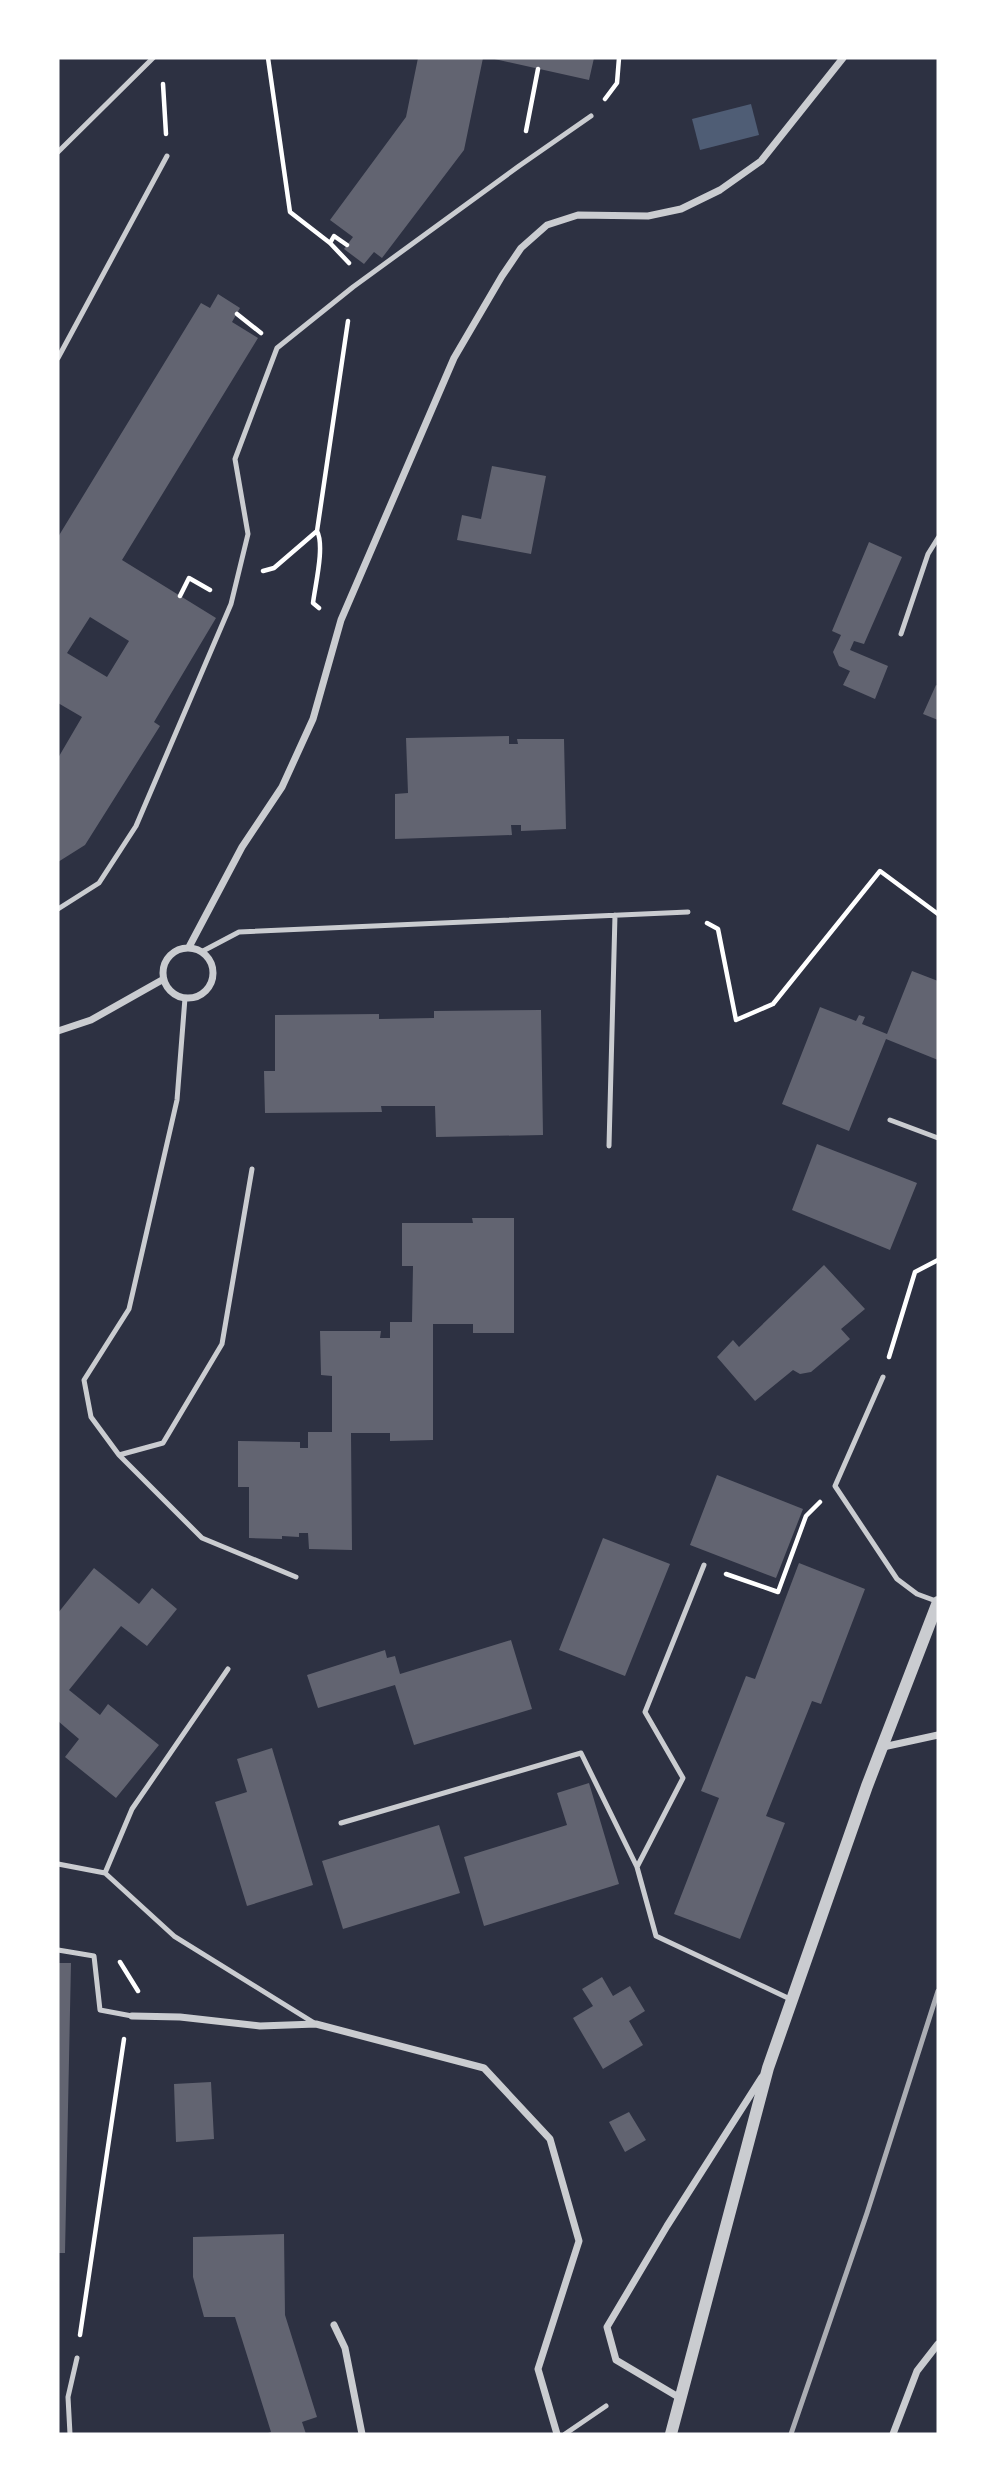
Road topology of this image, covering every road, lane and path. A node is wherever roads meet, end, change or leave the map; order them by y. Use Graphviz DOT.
graph roads {
  1 [pos="153,58"];
  2 [pos="268,58"];
  3 [pos="619,58"];
  4 [pos="843,58"];
  5 [pos="538,69"];
  6 [pos="163,82"];
  7 [pos="591,116"];
  8 [pos="58,152"];
  9 [pos="167,156"];
  10 [pos="519,166"];
  11 [pos="330,243"];
  12 [pos="347,245"];
  13 [pos="353,287"];
  14 [pos="58,358"];
  15 [pos="317,531"];
  16 [pos="938,538"];
  17 [pos="238,576"];
  18 [pos="180,596"];
  19 [pos="231,604"];
  20 [pos="323,612"];
  21 [pos="901,634"];
  22 [pos="58,909"];
  23 [pos="688,912"];
  24 [pos="938,914"];
  25 [pos="615,915"];
  26 [pos="718,929"];
  27 [pos="188,947"];
  28 [pos="203,951"];
  29 [pos="162,980"];
  30 [pos="185,999"];
  31 [pos="58,1031"];
  32 [pos="890,1120"];
  33 [pos="938,1138"];
  34 [pos="610,1146"];
  35 [pos="252,1169"];
  36 [pos="938,1261"];
  37 [pos="883,1377"];
  38 [pos="120,1455"];
  39 [pos="835,1486"];
  40 [pos="704,1565"];
  41 [pos="296,1577"];
  42 [pos="938,1602"];
  43 [pos="228,1669"];
  44 [pos="938,1735"];
  45 [pos="883,1747"];
  46 [pos="341,1823"];
  47 [pos="58,1864"];
  48 [pos="638,1867"];
  49 [pos="104,1872"];
  50 [pos="58,1950"];
  51 [pos="790,1999"];
  52 [pos="132,2015"];
  53 [pos="316,2024"];
  54 [pos="124,2041"];
  55 [pos="768,2068"];
  56 [pos="334,2325"];
  57 [pos="938,2344"];
  58 [pos="77,2358"];
  59 [pos="680,2398"];
  60 [pos="606,2406"];
  61 [pos="70,2434"];
  62 [pos="362,2434"];
  63 [pos="557,2434"];
  64 [pos="565,2434"];
  65 [pos="671,2434"];
  66 [pos="893,2434"];
  1 -- 8 [label="lane"];
  2 -- 11 [label="path"];
  3 -- 7 [label="path"];
  4 -- 27 [label="street"];
  5 -- 10 [label="path"];
  6 -- 9 [label="path"];
  7 -- 10 [label="lane"];
  9 -- 14 [label="lane"];
  10 -- 13 [label="lane"];
  11 -- 12 [label="path"];
  11 -- 13 [label="path"];
  13 -- 15 [label="path"];
  13 -- 17 [label="lane"];
  15 -- 17 [label="path"];
  15 -- 20 [label="path"];
  16 -- 21 [label="lane"];
  17 -- 19 [label="lane"];
  18 -- 19 [label="path"];
  19 -- 22 [label="lane"];
  23 -- 25 [label="lane"];
  24 -- 26 [label="path"];
  25 -- 28 [label="lane"];
  25 -- 34 [label="lane"];
  27 -- 28 [label="street"];
  27 -- 29 [label="street"];
  28 -- 30 [label="street"];
  29 -- 30 [label="street"];
  29 -- 31 [label="street"];
  30 -- 38 [label="lane"];
  32 -- 33 [label="lane"];
  35 -- 38 [label="lane"];
  36 -- 37 [label="path"];
  37 -- 39 [label="lane"];
  38 -- 41 [label="lane"];
  39 -- 40 [label="path"];
  39 -- 42 [label="lane"];
  40 -- 48 [label="lane"];
  42 -- 45 [label="street"];
  43 -- 49 [label="lane"];
  44 -- 45 [label="street"];
  45 -- 51 [label="street"];
  46 -- 48 [label="lane"];
  47 -- 49 [label="lane"];
  48 -- 51 [label="lane"];
  49 -- 53 [label="lane"];
  50 -- 52 [label="lane"];
  51 -- 55 [label="street"];
  52 -- 53 [label="street"];
  53 -- 63 [label="street"];
  54 -- 58 [label="path"];
  55 -- 59 [label="street"];
  55 -- 59 [label="street"];
  56 -- 62 [label="street"];
  57 -- 66 [label="street"];
  58 -- 61 [label="lane"];
  59 -- 65 [label="street"];
  60 -- 64 [label="lane"];
}
